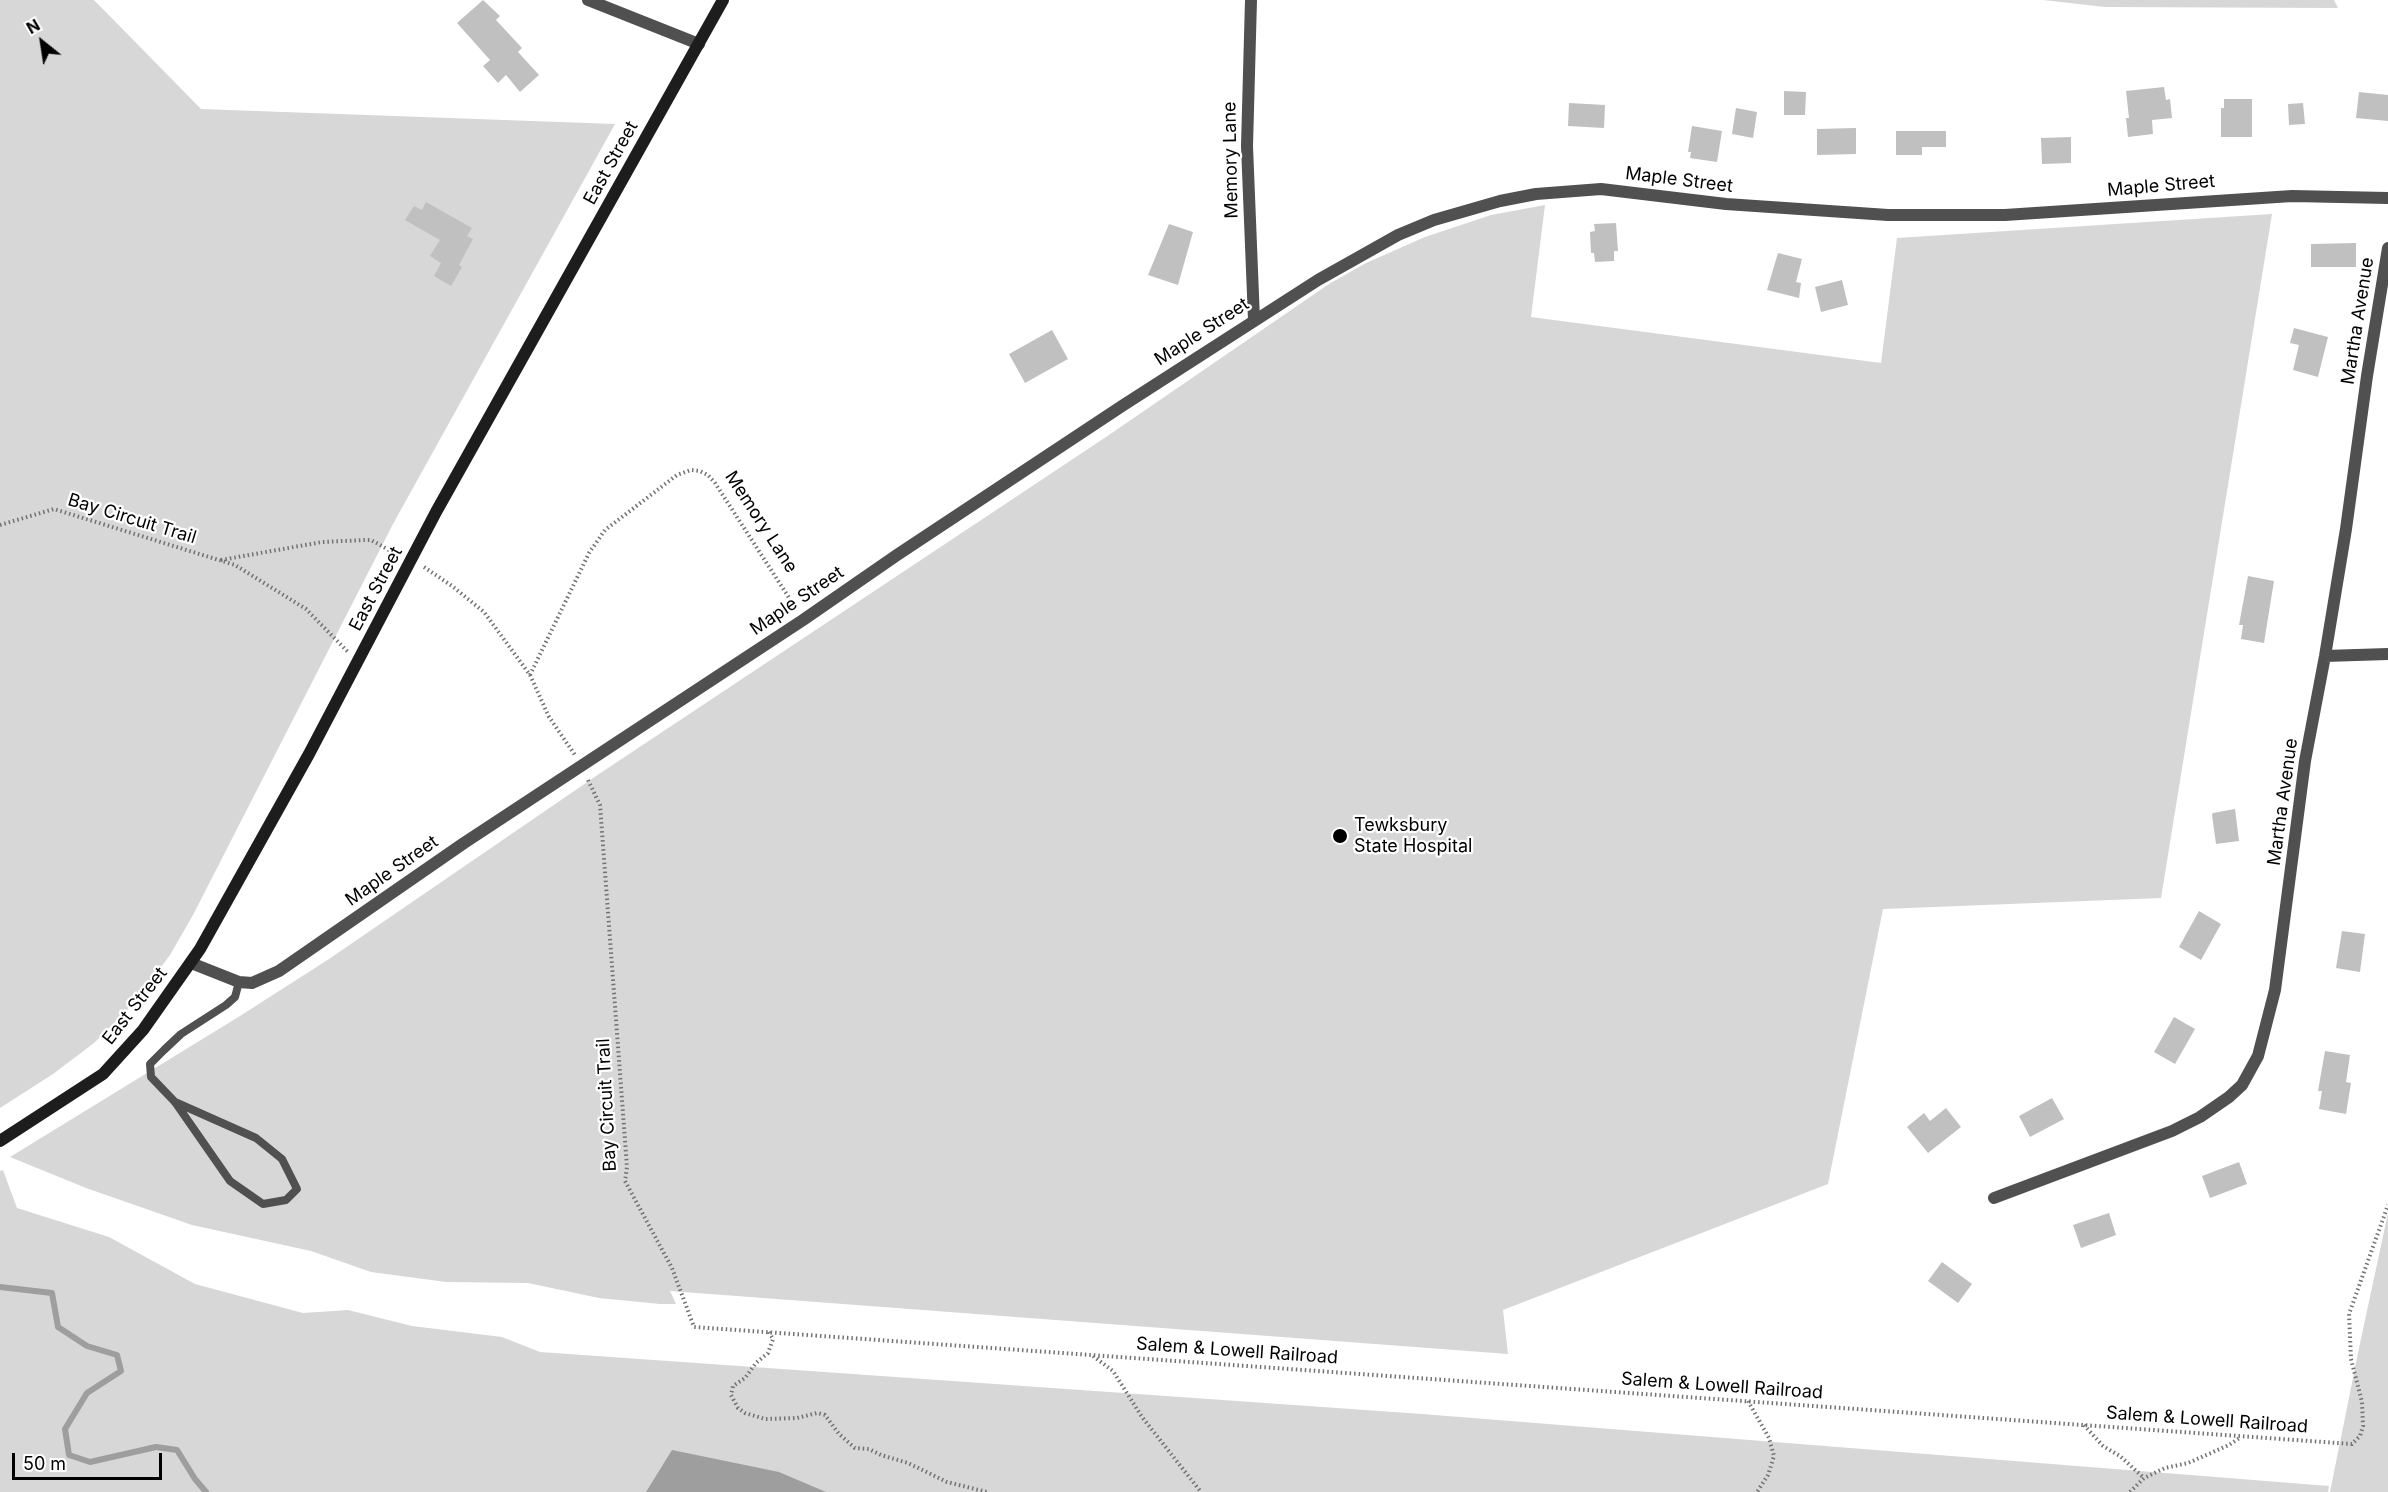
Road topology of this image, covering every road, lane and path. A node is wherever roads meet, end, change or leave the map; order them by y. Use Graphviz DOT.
graph roads {
  1 [pos="588,0"];
  2 [pos="723,0"];
  3 [pos="1251,0"];
  4 [pos="699,44"];
  5 [pos="2388,198"];
  6 [pos="2388,248"];
  7 [pos="1254,320"];
  8 [pos="0,525"];
  9 [pos="221,560"];
  10 [pos="411,561"];
  11 [pos="803,620"];
  12 [pos="2388,654"];
  13 [pos="2325,656"];
  14 [pos="358,662"];
  15 [pos="530,675"];
  16 [pos="582,765"];
  17 [pos="191,963"];
  18 [pos="239,982"];
  19 [pos="175,1102"];
  20 [pos="0,1141"];
  21 [pos="1994,1198"];
  22 [pos="2388,1205"];
  23 [pos="768,1332"];
  24 [pos="1090,1354"];
  25 [pos="1748,1401"];
  26 [pos="2084,1425"];
  27 [pos="2241,1436"];
  28 [pos="2144,1478"];
  29 [pos="987,1492"];
  30 [pos="1201,1492"];
  31 [pos="1757,1492"];
  32 [pos="2130,1492"];
  1 -- 4 [label="street"];
  2 -- 4 [label="main road, East Street"];
  3 -- 7 [label="street, Memory Lane"];
  4 -- 10 [label="main road, East Street"];
  5 -- 7 [label="street, Maple Street"];
  6 -- 13 [label="street, Martha Avenue"];
  7 -- 11 [label="street, Maple Street"];
  8 -- 9 [label="path, Bay Circuit Trail"];
  9 -- 10 [label="path, Bay Circuit Trail"];
  9 -- 14 [label="path, Bay Circuit Trail"];
  10 -- 14 [label="main road, East Street"];
  10 -- 15 [label="path, Bay Circuit Trail"];
  11 -- 15 [label="path, Memory Lane"];
  11 -- 16 [label="street, Maple Street"];
  12 -- 13 [label="street"];
  13 -- 21 [label="street, Martha Avenue"];
  14 -- 17 [label="main road, East Street"];
  15 -- 16 [label="path, Bay Circuit Trail"];
  16 -- 18 [label="street, Maple Street"];
  16 -- 23 [label="path, Bay Circuit Trail"];
  17 -- 18 [label="street"];
  17 -- 20 [label="main road, East Street"];
  18 -- 19 [label="lane"];
  19 -- 19 [label="lane"];
  22 -- 27 [label="path, Salem & Lowell Railroad"];
  23 -- 24 [label="path, Bay Circuit Trail"];
  23 -- 29 [label="path"];
  24 -- 25 [label="path, Salem & Lowell Railroad"];
  24 -- 30 [label="path"];
  25 -- 26 [label="path, Salem & Lowell Railroad"];
  25 -- 31 [label="path"];
  26 -- 27 [label="path, Salem & Lowell Railroad"];
  26 -- 28 [label="path"];
  27 -- 28 [label="path"];
  28 -- 32 [label="path"];
}
